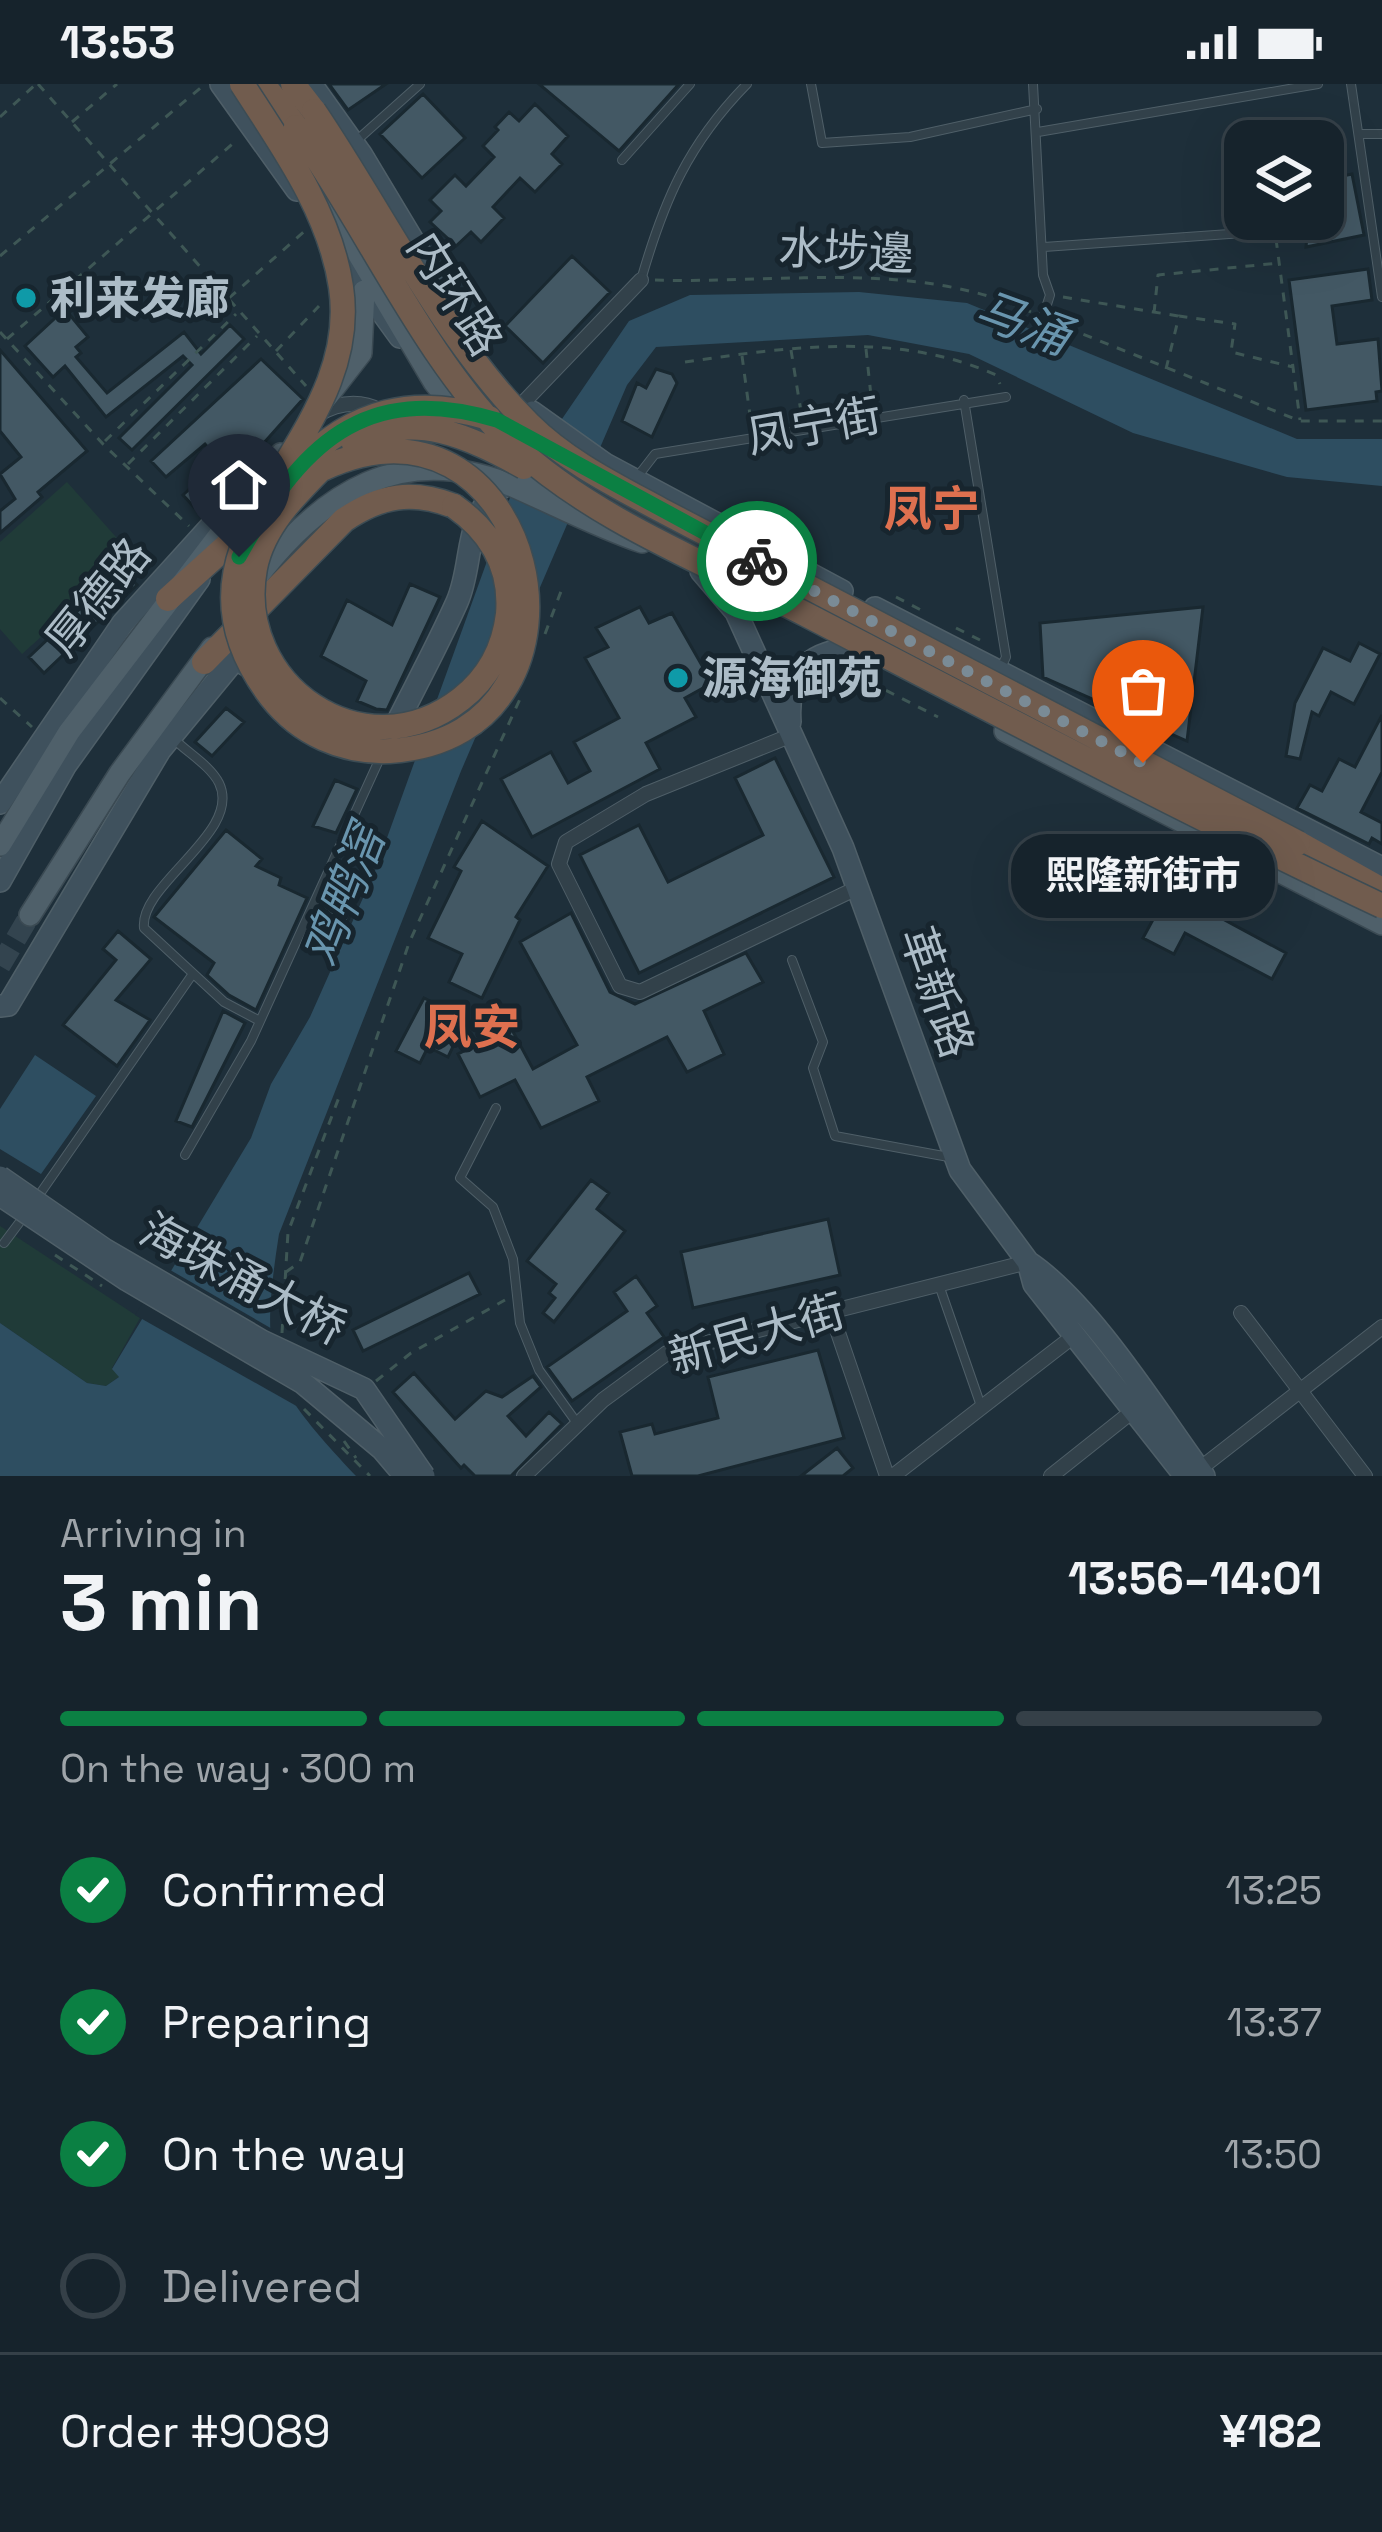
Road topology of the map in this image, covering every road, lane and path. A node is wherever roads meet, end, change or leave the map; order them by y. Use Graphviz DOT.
graph roads {
  1 [pos="37,84"];
  2 [pos="116,84"];
  3 [pos="205,84"];
  4 [pos="221,84"];
  5 [pos="245,84"];
  6 [pos="262,84"];
  7 [pos="279,84"];
  8 [pos="293,84"];
  9 [pos="420,84"];
  10 [pos="690,84"];
  11 [pos="747,84"];
  12 [pos="811,84"];
  13 [pos="1033,84"];
  14 [pos="1318,84"];
  15 [pos="1351,84"];
  16 [pos="315,90"];
  17 [pos="1037,109"];
  18 [pos="0,117"];
  19 [pos="71,123"];
  20 [pos="252,127"];
  21 [pos="1038,132"];
  22 [pos="1359,134"];
  23 [pos="1382,134"];
  24 [pos="354,143"];
  25 [pos="622,160"];
  26 [pos="105,163"];
  27 [pos="346,174"];
  28 [pos="151,215"];
  29 [pos="374,215"];
  30 [pos="317,220"];
  31 [pos="1224,236"];
  32 [pos="1276,240"];
  33 [pos="1044,248"];
  34 [pos="0,256"];
  35 [pos="1280,263"];
  36 [pos="434,275"];
  37 [pos="641,280"];
  38 [pos="364,291"];
  39 [pos="1050,295"];
  40 [pos="1382,297"];
  41 [pos="227,299"];
  42 [pos="322,302"];
  43 [pos="238,313"];
  44 [pos="1154,313"];
  45 [pos="1179,316"];
  46 [pos="1043,317"];
  47 [pos="0,332"];
  48 [pos="259,335"];
  49 [pos="8,339"];
  50 [pos="866,347"];
  51 [pos="791,349"];
  52 [pos="275,353"];
  53 [pos="742,354"];
  54 [pos="421,359"];
  55 [pos="685,362"];
  56 [pos="1293,367"];
  57 [pos="1166,370"];
  58 [pos="316,396"];
  59 [pos="1006,397"];
  60 [pos="964,400"];
  61 [pos="523,403"];
  62 [pos="873,416"];
  63 [pos="306,421"];
  64 [pos="1300,422"];
  65 [pos="1382,422"];
  66 [pos="803,426"];
  67 [pos="538,437"];
  68 [pos="753,437"];
  69 [pos="103,444"];
  70 [pos="278,458"];
  71 [pos="126,465"];
  72 [pos="515,478"];
  73 [pos="634,481"];
  74 [pos="360,482"];
  75 [pos="589,489"];
  76 [pos="194,531"];
  77 [pos="228,556"];
  78 [pos="303,565"];
  79 [pos="700,571"];
  80 [pos="563,586"];
  81 [pos="896,597"];
  82 [pos="168,599"];
  83 [pos="853,640"];
  84 [pos="980,640"];
  85 [pos="541,644"];
  86 [pos="235,659"];
  87 [pos="204,662"];
  88 [pos="854,674"];
  89 [pos="527,682"];
  90 [pos="992,693"];
  91 [pos="0,698"];
  92 [pos="938,717"];
  93 [pos="1060,728"];
  94 [pos="37,732"];
  95 [pos="792,735"];
  96 [pos="171,736"];
  97 [pos="389,739"];
  98 [pos="0,803"];
  99 [pos="1185,811"];
  100 [pos="1298,843"];
  101 [pos="0,845"];
  102 [pos="1261,862"];
  103 [pos="1382,868"];
  104 [pos="1342,877"];
  105 [pos="1382,880"];
  106 [pos="0,881"];
  107 [pos="859,887"];
  108 [pos="1382,893"];
  109 [pos="1382,906"];
  110 [pos="30,915"];
  111 [pos="1382,920"];
  112 [pos="792,960"];
  113 [pos="192,975"];
  114 [pos="2,1008"];
  115 [pos="258,1020"];
  116 [pos="341,1092"];
  117 [pos="496,1108"];
  118 [pos="185,1155"];
  119 [pos="956,1159"];
  120 [pos="0,1177"];
  121 [pos="0,1196"];
  122 [pos="4,1243"];
  123 [pos="1028,1262"];
  124 [pos="286,1272"];
  125 [pos="939,1285"];
  126 [pos="520,1292"];
  127 [pos="831,1312"];
  128 [pos="1241,1313"];
  129 [pos="1382,1327"];
  130 [pos="1075,1335"];
  131 [pos="282,1340"];
  132 [pos="371,1384"];
  133 [pos="1300,1390"];
  134 [pos="299,1401"];
  135 [pos="981,1408"];
  136 [pos="1134,1410"];
  137 [pos="578,1424"];
  138 [pos="346,1444"];
  139 [pos="360,1464"];
  140 [pos="1195,1474"];
  141 [pos="370,1476"];
  142 [pos="405,1476"];
  143 [pos="424,1476"];
  144 [pos="524,1476"];
  145 [pos="890,1476"];
  146 [pos="1051,1476"];
  147 [pos="1365,1476"];
  1 -- 18 [label="path"];
  1 -- 19 [label="path"];
  2 -- 19 [label="path"];
  3 -- 26 [label="path"];
  4 -- 20 [label="street"];
  5 -- 54 [label="main road"];
  5 -- 77 [label="highway, bridge"];
  6 -- 75 [label="highway, 内环路, bridge"];
  7 -- 27 [label="main road"];
  8 -- 75 [label="highway, 内环路, bridge"];
  9 -- 24 [label="lane"];
  10 -- 25 [label="lane"];
  11 -- 37 [label="lane"];
  12 -- 17 [label="lane"];
  13 -- 17 [label="lane"];
  14 -- 21 [label="lane"];
  15 -- 22 [label="lane"];
  16 -- 24 [label="street"];
  16 -- 27 [label="street"];
  17 -- 21 [label="lane"];
  19 -- 26 [label="path"];
  20 -- 28 [label="path"];
  20 -- 30 [label="street"];
  21 -- 33 [label="lane"];
  22 -- 23 [label="lane"];
  22 -- 40 [label="lane"];
  24 -- 36 [label="street"];
  26 -- 28 [label="path"];
  26 -- 34 [label="path"];
  27 -- 29 [label="main road"];
  28 -- 41 [label="path"];
  28 -- 49 [label="path"];
  29 -- 36 [label="street"];
  29 -- 67 [label="main road"];
  30 -- 38 [label="street"];
  30 -- 41 [label="path"];
  31 -- 33 [label="lane"];
  32 -- 35 [label="path"];
  33 -- 39 [label="lane"];
  35 -- 44 [label="path"];
  35 -- 56 [label="path"];
  36 -- 61 [label="street"];
  37 -- 46 [label="path, 水埗邊"];
  37 -- 61 [label="street"];
  38 -- 54 [label="street"];
  38 -- 63 [label="main road"];
  39 -- 44 [label="path"];
  39 -- 46 [label="lane"];
  41 -- 43 [label="path"];
  42 -- 52 [label="path"];
  43 -- 48 [label="path"];
  43 -- 69 [label="path"];
  44 -- 45 [label="path"];
  45 -- 56 [label="path"];
  45 -- 57 [label="path"];
  46 -- 57 [label="path, 水埗邊"];
  47 -- 49 [label="path"];
  48 -- 52 [label="path"];
  48 -- 71 [label="path"];
  49 -- 69 [label="path"];
  50 -- 51 [label="path"];
  50 -- 59 [label="path"];
  50 -- 62 [label="path"];
  51 -- 53 [label="path"];
  51 -- 66 [label="path"];
  52 -- 58 [label="path"];
  53 -- 55 [label="path"];
  53 -- 68 [label="path"];
  54 -- 67 [label="street"];
  54 -- 72 [label="main road"];
  56 -- 64 [label="path"];
  57 -- 64 [label="path, 水埗邊"];
  59 -- 60 [label="lane, 凤宁街"];
  60 -- 62 [label="lane, 凤宁街"];
  60 -- 90 [label="lane"];
  61 -- 67 [label="street"];
  62 -- 66 [label="lane, 凤宁街"];
  63 -- 70 [label="main road"];
  63 -- 74 [label="street"];
  64 -- 65 [label="path"];
  66 -- 68 [label="lane, 凤宁街"];
  67 -- 75 [label="main road, bridge"];
  68 -- 73 [label="lane, 凤宁街"];
  69 -- 71 [label="path"];
  70 -- 82 [label="main road"];
  70 -- 98 [label="street, 厚德路"];
  71 -- 76 [label="path"];
  72 -- 74 [label="main road"];
  72 -- 75 [label="main road"];
  72 -- 97 [label="street"];
  73 -- 75 [label="street"];
  73 -- 90 [label="street"];
  74 -- 87 [label="main road"];
  75 -- 77 [label="highway, bridge"];
  75 -- 78 [label="highway, bridge"];
  75 -- 79 [label="main road"];
  75 -- 83 [label="street"];
  75 -- 90 [label="main road"];
  75 -- 99 [label="highway, 内环路, bridge"];
  75 -- 100 [label="highway, 内环路, bridge"];
  77 -- 77 [label="highway, bridge"];
  77 -- 82 [label="highway"];
  77 -- 106 [label="street, 厚德路"];
  78 -- 86 [label="highway"];
  78 -- 87 [label="highway"];
  79 -- 83 [label="main road"];
  79 -- 95 [label="street, 革新路"];
  80 -- 85 [label="path"];
  81 -- 84 [label="path"];
  82 -- 101 [label="main road"];
  83 -- 90 [label="main road"];
  83 -- 95 [label="street"];
  86 -- 96 [label="street"];
  86 -- 97 [label="street"];
  87 -- 110 [label="main road"];
  88 -- 92 [label="path"];
  89 -- 124 [label="path"];
  90 -- 93 [label="main road"];
  90 -- 93 [label="main road"];
  91 -- 94 [label="path"];
  93 -- 102 [label="main road"];
  93 -- 103 [label="street"];
  93 -- 104 [label="street"];
  93 -- 105 [label="main road"];
  95 -- 107 [label="street, 革新路"];
  95 -- 107 [label="street"];
  96 -- 113 [label="lane"];
  96 -- 114 [label="street"];
  97 -- 115 [label="lane"];
  99 -- 109 [label="highway, 内环路, bridge"];
  99 -- 111 [label="highway, bridge"];
  100 -- 105 [label="highway, 内环路"];
  100 -- 108 [label="highway"];
  102 -- 104 [label="street"];
  102 -- 111 [label="main road"];
  104 -- 108 [label="street"];
  107 -- 119 [label="street, 革新路"];
  112 -- 119 [label="lane"];
  113 -- 115 [label="lane"];
  113 -- 122 [label="lane"];
  115 -- 118 [label="lane"];
  116 -- 124 [label="path"];
  117 -- 126 [label="lane"];
  119 -- 123 [label="street, 革新路"];
  120 -- 143 [label="street, 海珠涌大桥, bridge"];
  121 -- 142 [label="street, 海珠涌大桥, bridge"];
  123 -- 125 [label="street, 新民大街"];
  123 -- 130 [label="street, 革新路"];
  123 -- 140 [label="street, 革新路"];
  124 -- 131 [label="path"];
  125 -- 127 [label="street, 新民大街"];
  125 -- 135 [label="lane"];
  126 -- 132 [label="path"];
  126 -- 137 [label="lane"];
  127 -- 137 [label="street, 新民大街"];
  127 -- 145 [label="street"];
  128 -- 133 [label="street"];
  129 -- 133 [label="street"];
  130 -- 135 [label="street"];
  130 -- 136 [label="street, 革新路"];
  133 -- 140 [label="street"];
  133 -- 147 [label="street"];
  134 -- 139 [label="path"];
  135 -- 145 [label="street"];
  136 -- 140 [label="street, 革新路"];
  136 -- 146 [label="street"];
  137 -- 144 [label="street, 新民大街"];
  138 -- 139 [label="path"];
  139 -- 141 [label="path"];
}
